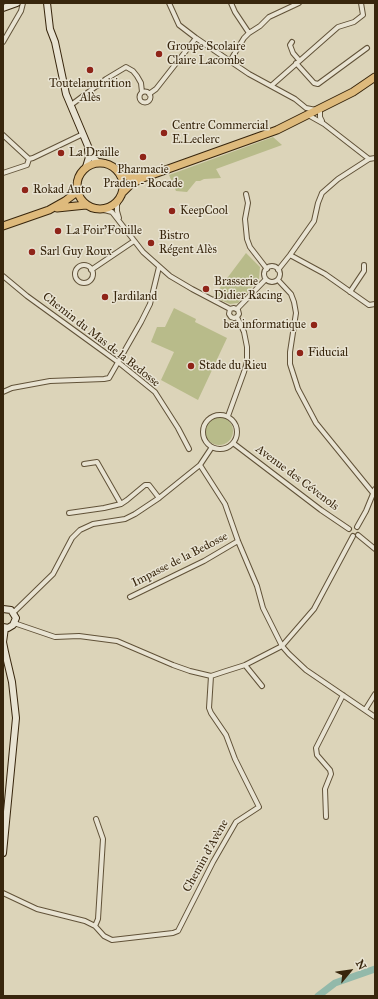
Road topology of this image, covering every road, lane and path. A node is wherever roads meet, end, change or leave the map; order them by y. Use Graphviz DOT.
graph roads {
  1 [pos="17,3"];
  2 [pos="23,3"];
  3 [pos="169,3"];
  4 [pos="231,3"];
  5 [pos="299,3"];
  6 [pos="361,3"];
  7 [pos="46,4"];
  8 [pos="3,8"];
  9 [pos="249,33"];
  10 [pos="196,38"];
  11 [pos="3,42"];
  12 [pos="292,42"];
  13 [pos="366,48"];
  14 [pos="230,61"];
  15 [pos="298,62"];
  16 [pos="375,77"];
  17 [pos="271,86"];
  18 [pos="142,92"];
  19 [pos="149,94"];
  20 [pos="295,99"];
  21 [pos="71,105"];
  22 [pos="319,110"];
  23 [pos="306,116"];
  24 [pos="324,124"];
  25 [pos="83,134"];
  26 [pos="3,135"];
  27 [pos="87,143"];
  28 [pos="239,143"];
  29 [pos="375,158"];
  30 [pos="29,159"];
  31 [pos="369,159"];
  32 [pos="104,163"];
  33 [pos="86,167"];
  34 [pos="3,173"];
  35 [pos="120,175"];
  36 [pos="77,192"];
  37 [pos="123,192"];
  38 [pos="246,194"];
  39 [pos="119,200"];
  40 [pos="86,205"];
  41 [pos="49,210"];
  42 [pos="104,210"];
  43 [pos="123,225"];
  44 [pos="3,226"];
  45 [pos="134,241"];
  46 [pos="290,255"];
  47 [pos="364,265"];
  48 [pos="159,267"];
  49 [pos="267,268"];
  50 [pos="91,270"];
  51 [pos="278,270"];
  52 [pos="3,276"];
  53 [pos="266,279"];
  54 [pos="278,280"];
  55 [pos="350,292"];
  56 [pos="375,304"];
  57 [pos="230,309"];
  58 [pos="237,309"];
  59 [pos="237,317"];
  60 [pos="118,362"];
  61 [pos="3,392"];
  62 [pos="228,416"];
  63 [pos="233,442"];
  64 [pos="212,447"];
  65 [pos="189,449"];
  66 [pos="84,464"];
  67 [pos="200,465"];
  68 [pos="374,491"];
  69 [pos="159,498"];
  70 [pos="121,504"];
  71 [pos="69,513"];
  72 [pos="357,527"];
  73 [pos="350,529"];
  74 [pos="358,535"];
  75 [pos="352,536"];
  76 [pos="238,541"];
  77 [pos="375,548"];
  78 [pos="130,597"];
  79 [pos="3,609"];
  80 [pos="14,612"];
  81 [pos="14,623"];
  82 [pos="4,627"];
  83 [pos="282,646"];
  84 [pos="245,665"];
  85 [pos="211,676"];
  86 [pos="262,686"];
  87 [pos="375,694"];
  88 [pos="343,695"];
  89 [pos="365,710"];
  90 [pos="375,717"];
  91 [pos="5,812"];
  92 [pos="326,817"];
  93 [pos="96,819"];
  94 [pos="3,853"];
  95 [pos="3,893"];
  96 [pos="94,926"];
  1 -- 8 [label="street"];
  2 -- 11 [label="street"];
  3 -- 10 [label="street"];
  4 -- 9 [label="street"];
  5 -- 9 [label="street"];
  6 -- 15 [label="street"];
  7 -- 21 [label="street"];
  9 -- 14 [label="street"];
  10 -- 14 [label="street"];
  10 -- 19 [label="street"];
  12 -- 15 [label="street"];
  13 -- 15 [label="street"];
  14 -- 17 [label="street"];
  15 -- 17 [label="street"];
  16 -- 22 [label="main road"];
  17 -- 20 [label="street"];
  18 -- 19 [label="street"];
  18 -- 19 [label="street"];
  18 -- 21 [label="street"];
  20 -- 22 [label="street"];
  20 -- 23 [label="street"];
  21 -- 25 [label="street"];
  22 -- 23 [label="main road"];
  22 -- 24 [label="street"];
  23 -- 24 [label="street"];
  23 -- 28 [label="main road"];
  24 -- 31 [label="street"];
  25 -- 27 [label="street"];
  25 -- 30 [label="street"];
  26 -- 30 [label="street"];
  27 -- 32 [label="street"];
  27 -- 33 [label="street"];
  28 -- 35 [label="main road"];
  28 -- 37 [label="main road"];
  29 -- 31 [label="street"];
  30 -- 34 [label="street"];
  31 -- 46 [label="street"];
  32 -- 33 [label="main road"];
  32 -- 35 [label="main road"];
  33 -- 36 [label="main road"];
  35 -- 37 [label="main road"];
  36 -- 40 [label="main road"];
  36 -- 41 [label="main road"];
  37 -- 39 [label="main road"];
  38 -- 49 [label="street"];
  39 -- 42 [label="main road"];
  39 -- 43 [label="street"];
  40 -- 41 [label="main road"];
  40 -- 42 [label="main road"];
  41 -- 44 [label="main road"];
  42 -- 43 [label="street"];
  43 -- 45 [label="street"];
  45 -- 48 [label="street"];
  45 -- 50 [label="street"];
  46 -- 51 [label="street"];
  46 -- 55 [label="street"];
  47 -- 55 [label="street"];
  48 -- 57 [label="street"];
  48 -- 60 [label="street"];
  49 -- 51 [label="street"];
  49 -- 53 [label="street"];
  50 -- 50 [label="street"];
  51 -- 54 [label="street"];
  52 -- 60 [label="street, Chemin du Mas de la Bedosse"];
  53 -- 54 [label="street"];
  53 -- 58 [label="street"];
  54 -- 68 [label="street"];
  55 -- 56 [label="street"];
  57 -- 58 [label="street"];
  57 -- 59 [label="street"];
  58 -- 59 [label="street"];
  59 -- 62 [label="street"];
  60 -- 61 [label="street"];
  60 -- 65 [label="street, Chemin du Mas de la Bedosse"];
  62 -- 63 [label="street"];
  62 -- 64 [label="street"];
  63 -- 64 [label="street"];
  63 -- 73 [label="street, Avenue des Cévenols"];
  64 -- 67 [label="street"];
  66 -- 70 [label="street"];
  67 -- 69 [label="street"];
  67 -- 76 [label="street"];
  68 -- 72 [label="street"];
  69 -- 70 [label="street"];
  69 -- 80 [label="street"];
  70 -- 71 [label="street"];
  72 -- 73 [label="street"];
  72 -- 74 [label="street"];
  73 -- 75 [label="street"];
  74 -- 75 [label="street"];
  74 -- 77 [label="street"];
  75 -- 83 [label="street"];
  76 -- 78 [label="street, Impasse de la Bedosse"];
  76 -- 83 [label="street"];
  79 -- 80 [label="street"];
  80 -- 81 [label="street"];
  81 -- 82 [label="street"];
  81 -- 85 [label="street"];
  82 -- 91 [label="street"];
  83 -- 84 [label="street"];
  83 -- 88 [label="street"];
  84 -- 85 [label="street"];
  84 -- 86 [label="street"];
  85 -- 96 [label="street, Chemin d'Avène"];
  87 -- 89 [label="street"];
  88 -- 89 [label="street"];
  88 -- 92 [label="street"];
  89 -- 90 [label="street"];
  91 -- 94 [label="street"];
  93 -- 96 [label="street"];
  95 -- 96 [label="street, Chemin d'Avène"];
}
